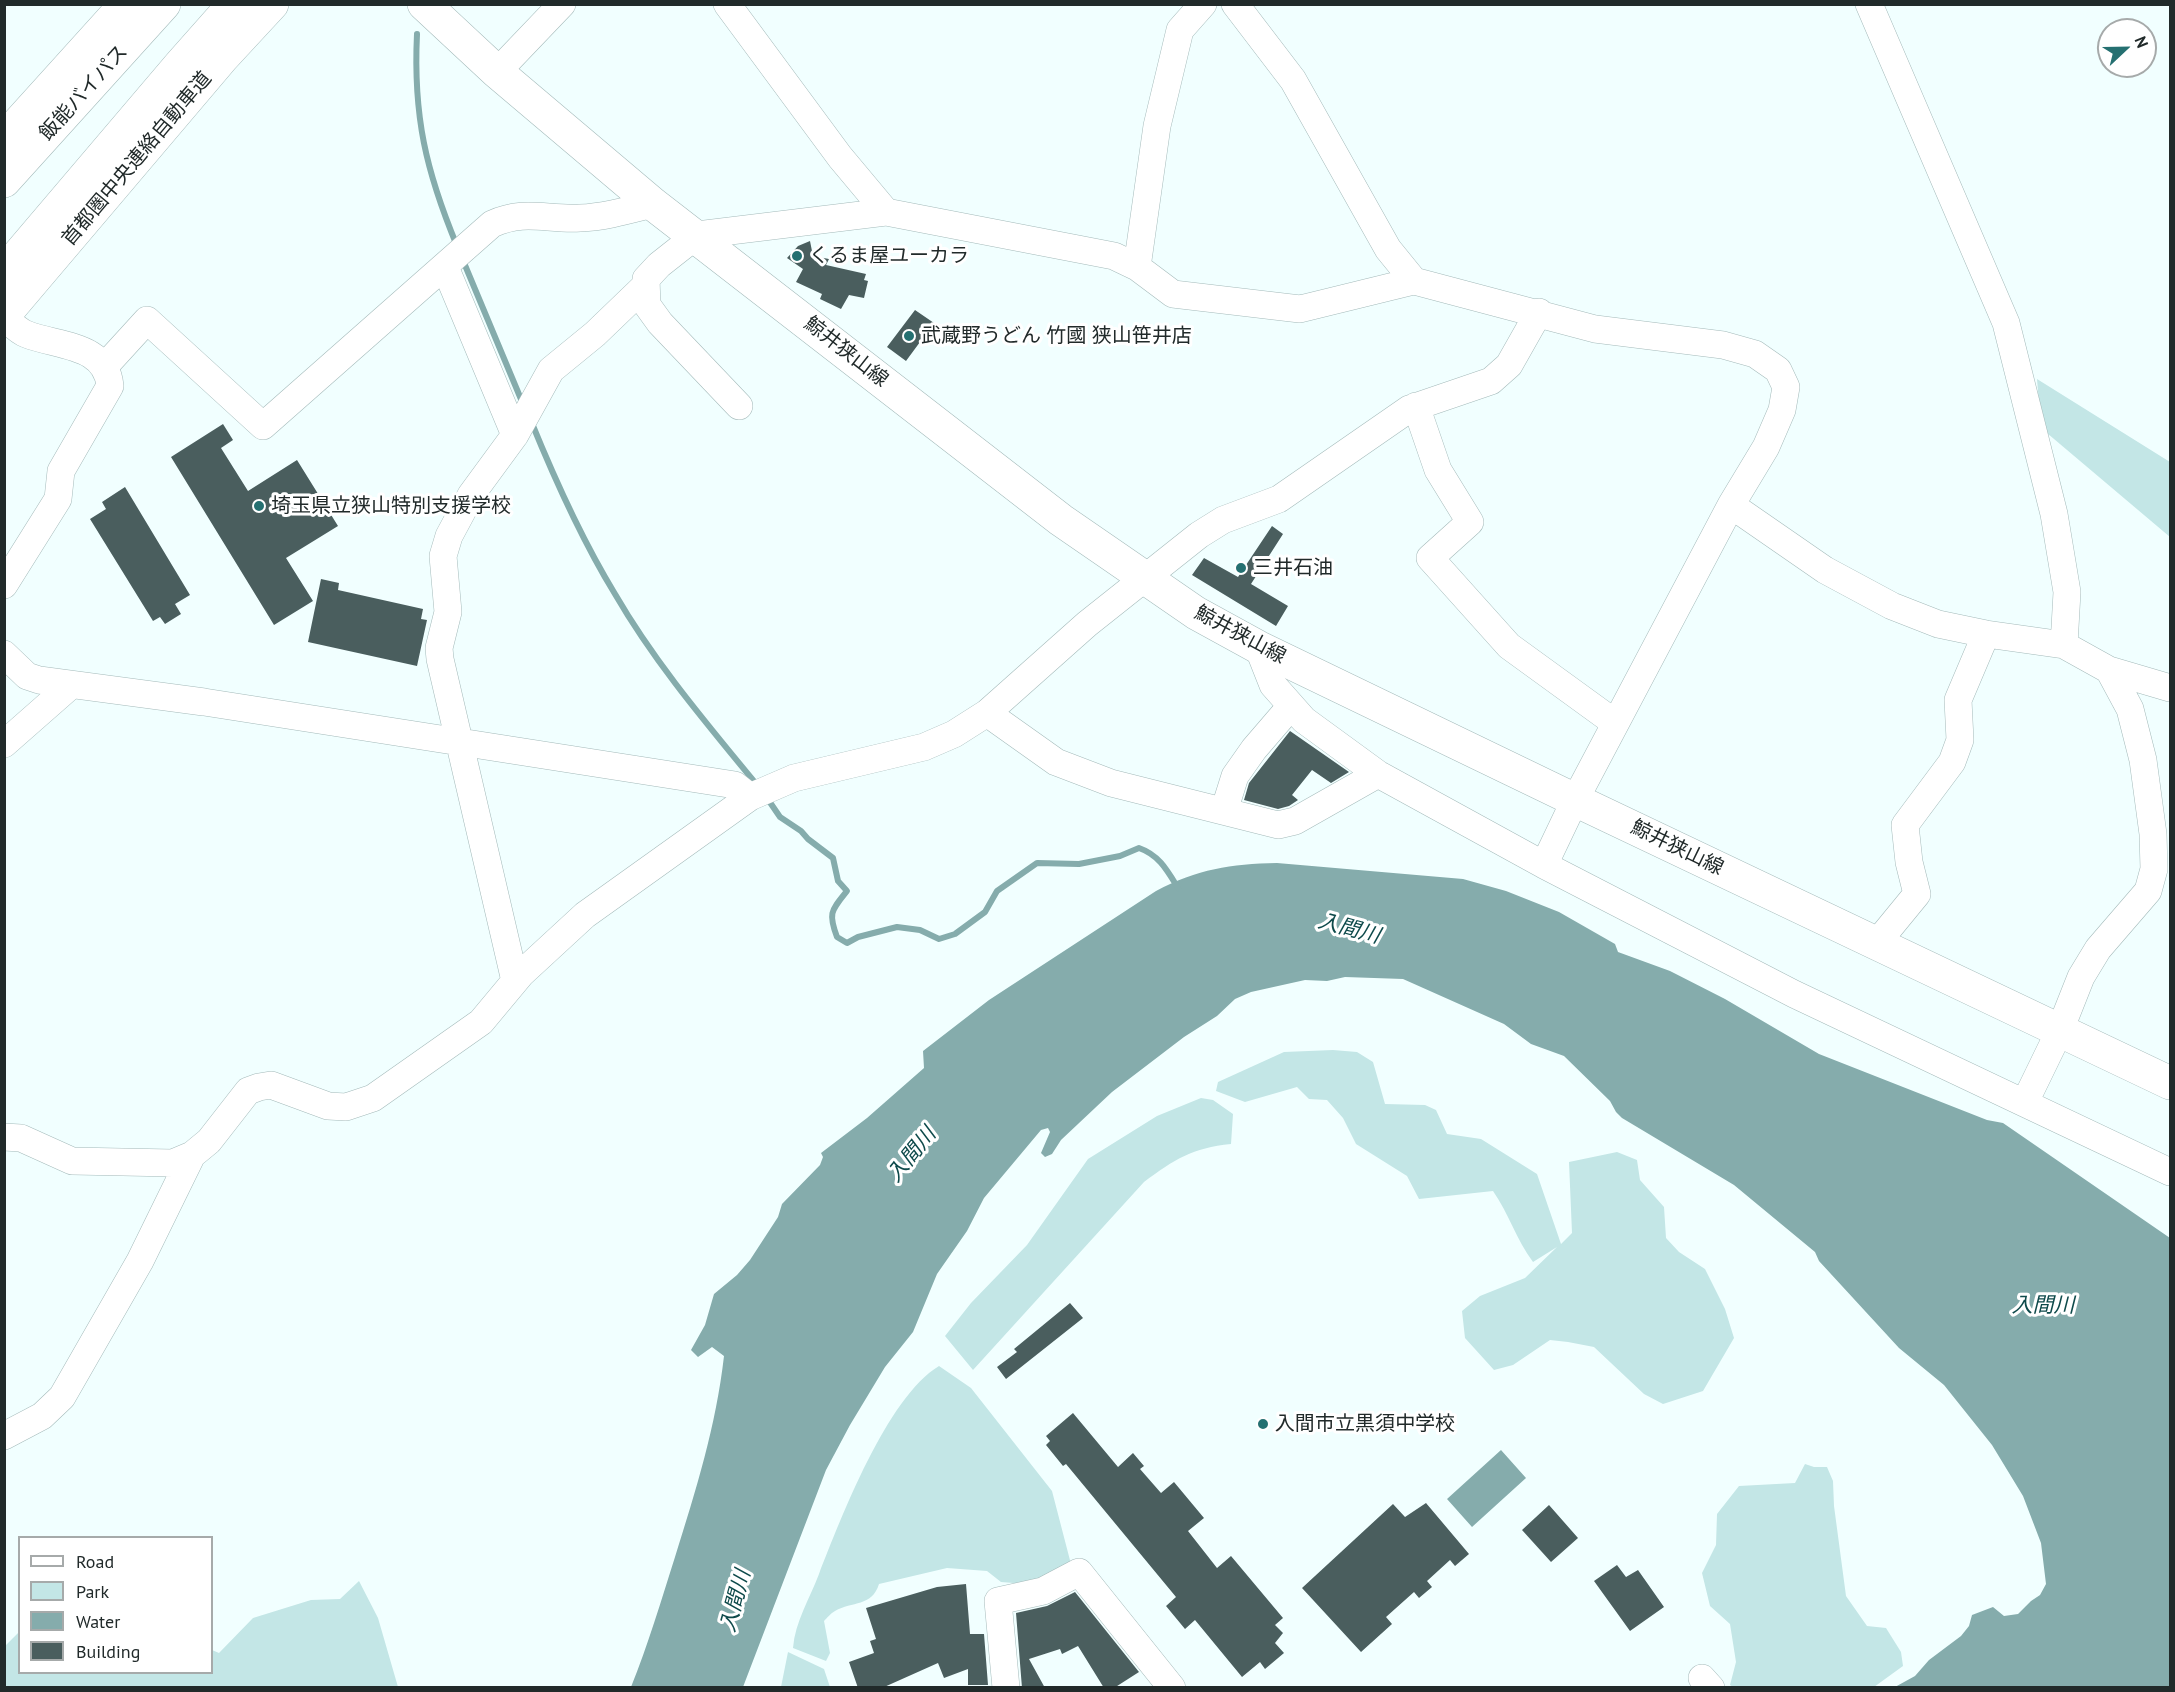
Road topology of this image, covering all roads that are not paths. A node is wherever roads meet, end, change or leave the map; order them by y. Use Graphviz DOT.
graph roads {
  1 [pos="126,4"];
  2 [pos="164,4"];
  3 [pos="234,4"];
  4 [pos="272,4"];
  5 [pos="424,4"];
  6 [pos="562,4"];
  7 [pos="727,4"];
  8 [pos="1203,4"];
  9 [pos="1235,4"];
  10 [pos="1869,4"];
  11 [pos="497,72"];
  12 [pos="4,139"];
  13 [pos="4,181"];
  14 [pos="653,204"];
  15 [pos="886,212"];
  16 [pos="697,235"];
  17 [pos="456,258"];
  18 [pos="1137,267"];
  19 [pos="4,272"];
  20 [pos="1413,281"];
  21 [pos="646,285"];
  22 [pos="1539,312"];
  23 [pos="4,316"];
  24 [pos="105,366"];
  25 [pos="738,406"];
  26 [pos="1416,406"];
  27 [pos="515,435"];
  28 [pos="1731,505"];
  29 [pos="1144,579"];
  30 [pos="4,585"];
  31 [pos="1986,634"];
  32 [pos="2064,645"];
  33 [pos="1258,647"];
  34 [pos="4,654"];
  35 [pos="2109,670"];
  36 [pos="70,686"];
  37 [pos="2170,688"];
  38 [pos="1291,706"];
  39 [pos="987,713"];
  40 [pos="1616,723"];
  41 [pos="459,742"];
  42 [pos="4,744"];
  43 [pos="1378,774"];
  44 [pos="750,797"];
  45 [pos="1575,800"];
  46 [pos="1224,811"];
  47 [pos="1544,865"];
  48 [pos="2160,880"];
  49 [pos="1876,944"];
  50 [pos="515,981"];
  51 [pos="2060,1030"];
  52 [pos="2170,1083"];
  53 [pos="2025,1102"];
  54 [pos="4,1137"];
  55 [pos="192,1155"];
  56 [pos="2170,1172"];
  57 [pos="4,1436"];
  58 [pos="1006,1688"];
  59 [pos="1172,1688"];
  1 -- 12 [label="main road, 飯能バイパス"];
  2 -- 13 [label="main road, 飯能バイパス"];
  3 -- 19 [label="main road, 首都圏中央連絡自動車道"];
  4 -- 23 [label="main road, 首都圏中央連絡自動車道"];
  5 -- 11 [label="main road, 鯨井狭山線"];
  6 -- 11 [label="street"];
  7 -- 15 [label="street"];
  8 -- 18 [label="street"];
  9 -- 20 [label="street"];
  10 -- 32 [label="street"];
  11 -- 14 [label="main road, 鯨井狭山線"];
  14 -- 16 [label="main road, 鯨井狭山線"];
  14 -- 17 [label="street"];
  15 -- 16 [label="street"];
  15 -- 18 [label="street"];
  16 -- 21 [label="street"];
  16 -- 29 [label="main road, 鯨井狭山線"];
  17 -- 24 [label="street"];
  17 -- 27 [label="street"];
  18 -- 20 [label="street"];
  20 -- 22 [label="street"];
  21 -- 25 [label="street"];
  21 -- 27 [label="street"];
  22 -- 26 [label="street"];
  22 -- 28 [label="street"];
  23 -- 24 [label="street"];
  24 -- 30 [label="street"];
  26 -- 29 [label="street"];
  26 -- 40 [label="street"];
  27 -- 41 [label="street"];
  28 -- 31 [label="street"];
  28 -- 40 [label="street"];
  29 -- 33 [label="main road, 鯨井狭山線"];
  29 -- 39 [label="street"];
  31 -- 32 [label="street"];
  31 -- 49 [label="street"];
  32 -- 35 [label="street"];
  33 -- 38 [label="street"];
  33 -- 45 [label="main road, 鯨井狭山線"];
  34 -- 36 [label="street"];
  35 -- 37 [label="street"];
  35 -- 48 [label="street"];
  36 -- 41 [label="street"];
  36 -- 42 [label="street"];
  38 -- 43 [label="street"];
  38 -- 46 [label="street"];
  39 -- 44 [label="street"];
  39 -- 46 [label="street"];
  40 -- 45 [label="street"];
  41 -- 44 [label="street"];
  41 -- 50 [label="street"];
  43 -- 46 [label="street"];
  43 -- 47 [label="street"];
  44 -- 50 [label="street"];
  45 -- 47 [label="street"];
  45 -- 49 [label="main road, 鯨井狭山線"];
  47 -- 53 [label="street"];
  48 -- 51 [label="street"];
  49 -- 51 [label="main road, 鯨井狭山線"];
  50 -- 55 [label="street"];
  51 -- 52 [label="main road, 鯨井狭山線"];
  51 -- 53 [label="street"];
  53 -- 56 [label="street"];
  54 -- 55 [label="street"];
  55 -- 57 [label="street"];
  58 -- 59 [label="street"];
}
